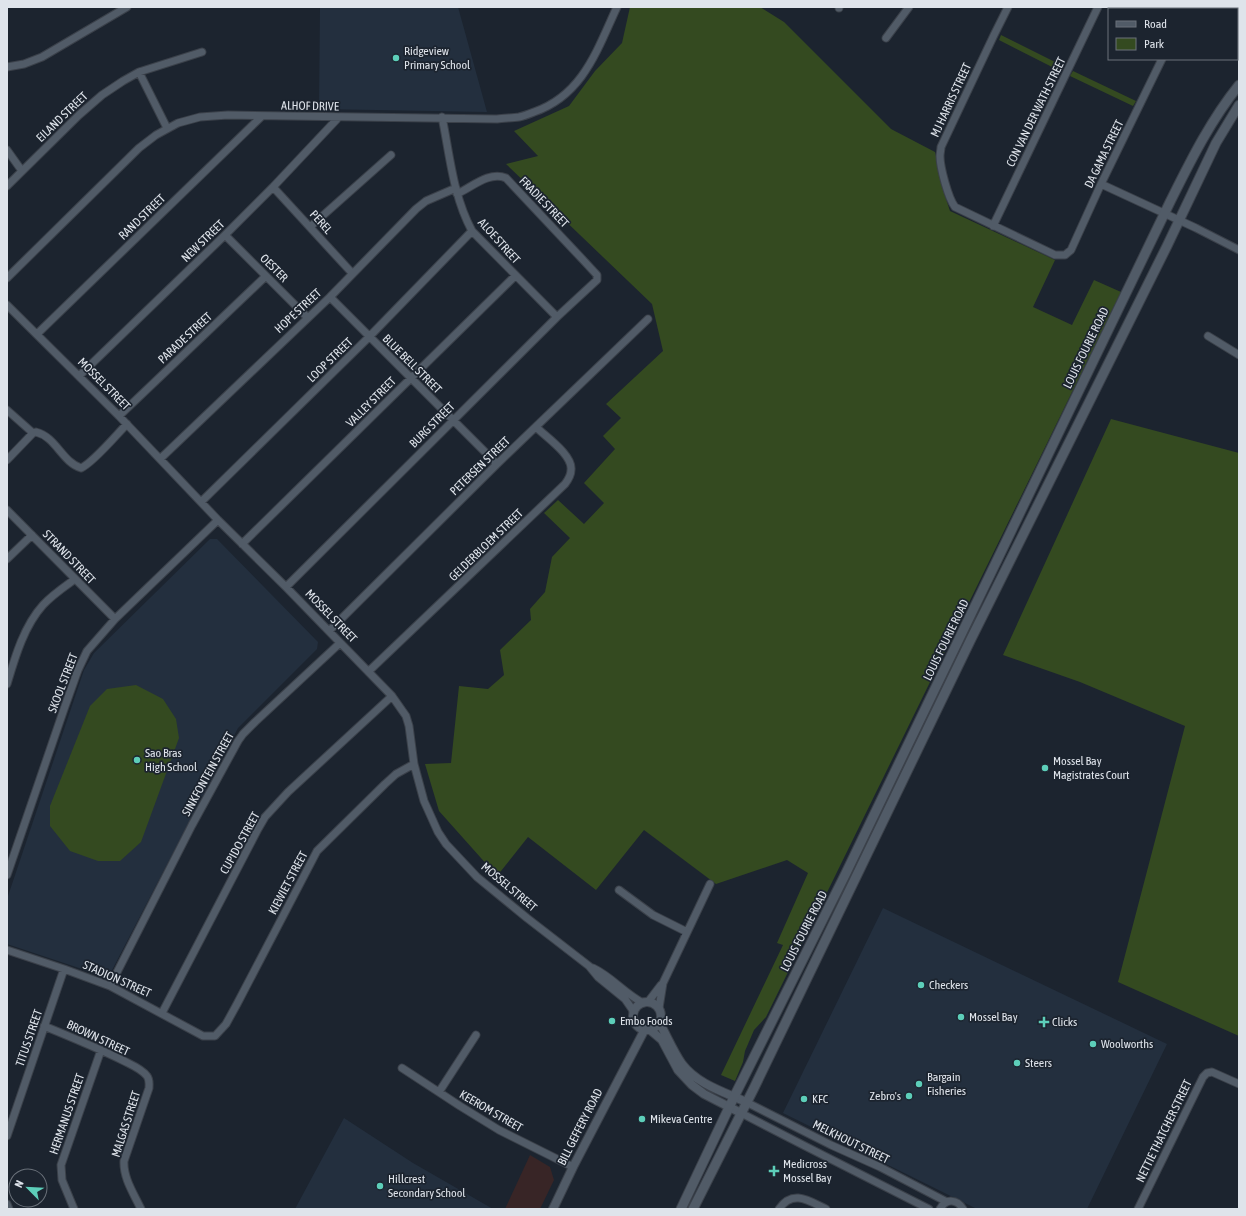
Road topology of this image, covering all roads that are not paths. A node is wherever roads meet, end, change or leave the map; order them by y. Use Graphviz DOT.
graph roads {
  1 [pos="128,7"];
  2 [pos="617,7"];
  3 [pos="909,7"];
  4 [pos="1008,7"];
  5 [pos="1098,7"];
  6 [pos="886,38"];
  7 [pos="202,52"];
  8 [pos="1162,60"];
  9 [pos="7,67"];
  10 [pos="139,72"];
  11 [pos="1239,85"];
  12 [pos="1239,105"];
  13 [pos="262,116"];
  14 [pos="338,117"];
  15 [pos="442,117"];
  16 [pos="167,128"];
  17 [pos="7,150"];
  18 [pos="391,155"];
  19 [pos="22,171"];
  20 [pos="1101,184"];
  21 [pos="7,186"];
  22 [pos="274,187"];
  23 [pos="456,191"];
  24 [pos="1164,214"];
  25 [pos="1179,221"];
  26 [pos="993,226"];
  27 [pos="310,227"];
  28 [pos="472,231"];
  29 [pos="226,235"];
  30 [pos="1239,250"];
  31 [pos="1062,255"];
  32 [pos="352,273"];
  33 [pos="266,276"];
  34 [pos="515,276"];
  35 [pos="7,278"];
  36 [pos="596,282"];
  37 [pos="330,297"];
  38 [pos="7,305"];
  39 [pos="557,316"];
  40 [pos="307,317"];
  41 [pos="648,319"];
  42 [pos="37,334"];
  43 [pos="1208,336"];
  44 [pos="369,337"];
  45 [pos="1239,355"];
  46 [pos="79,376"];
  47 [pos="411,377"];
  48 [pos="7,410"];
  49 [pos="119,416"];
  50 [pos="452,420"];
  51 [pos="127,424"];
  52 [pos="536,427"];
  53 [pos="33,433"];
  54 [pos="160,459"];
  55 [pos="7,460"];
  56 [pos="497,464"];
  57 [pos="201,502"];
  58 [pos="7,510"];
  59 [pos="218,520"];
  60 [pos="32,534"];
  61 [pos="242,544"];
  62 [pos="7,559"];
  63 [pos="75,580"];
  64 [pos="286,587"];
  65 [pos="115,619"];
  66 [pos="329,631"];
  67 [pos="340,643"];
  68 [pos="368,671"];
  69 [pos="7,684"];
  70 [pos="392,696"];
  71 [pos="414,764"];
  72 [pos="7,875"];
  73 [pos="710,884"];
  74 [pos="619,890"];
  75 [pos="687,932"];
  76 [pos="7,950"];
  77 [pos="589,966"];
  78 [pos="64,969"];
  79 [pos="663,983"];
  80 [pos="110,986"];
  81 [pos="645,1003"];
  82 [pos="659,1008"];
  83 [pos="634,1012"];
  84 [pos="162,1013"];
  85 [pos="659,1022"];
  86 [pos="44,1026"];
  87 [pos="644,1028"];
  88 [pos="476,1035"];
  89 [pos="213,1037"];
  90 [pos="101,1050"];
  91 [pos="402,1068"];
  92 [pos="141,1070"];
  93 [pos="1239,1084"];
  94 [pos="439,1092"];
  95 [pos="734,1096"];
  96 [pos="746,1102"];
  97 [pos="729,1107"];
  98 [pos="741,1113"];
  99 [pos="7,1136"];
  100 [pos="573,1166"];
  101 [pos="947,1202"];
  102 [pos="7,1204"];
  103 [pos="10,1209"];
  104 [pos="74,1209"];
  105 [pos="141,1209"];
  106 [pos="553,1209"];
  107 [pos="681,1209"];
  108 [pos="693,1209"];
  109 [pos="779,1209"];
  110 [pos="826,1209"];
  111 [pos="929,1209"];
  112 [pos="940,1209"];
  113 [pos="963,1209"];
  114 [pos="1138,1209"];
  1 -- 9 [label="street"];
  2 -- 15 [label="street, ALHOF DRIVE"];
  3 -- 6 [label="street"];
  4 -- 26 [label="street, MJ HARRIS STREET"];
  5 -- 26 [label="street, CON VAN DER WATH STREET"];
  7 -- 10 [label="street, EILAND STREET"];
  8 -- 20 [label="street, DA GAMA STREET"];
  10 -- 16 [label="street"];
  10 -- 19 [label="street, EILAND STREET"];
  11 -- 24 [label="main road, LOUIS FOURIE ROAD"];
  12 -- 25 [label="main road, LOUIS FOURIE ROAD"];
  13 -- 14 [label="street, ALHOF DRIVE"];
  13 -- 16 [label="street, ALHOF DRIVE"];
  13 -- 42 [label="street, RAND STREET"];
  14 -- 15 [label="street, ALHOF DRIVE"];
  14 -- 22 [label="street, NEW STREET"];
  15 -- 23 [label="street, ALOE STREET"];
  16 -- 35 [label="street, ALHOF DRIVE"];
  17 -- 19 [label="street"];
  18 -- 27 [label="street"];
  19 -- 21 [label="street, EILAND STREET"];
  20 -- 24 [label="street"];
  20 -- 31 [label="street, DA GAMA STREET"];
  22 -- 27 [label="street, PEREL"];
  22 -- 29 [label="street, NEW STREET"];
  23 -- 28 [label="street, ALOE STREET"];
  23 -- 32 [label="street, HOPE STREET"];
  23 -- 36 [label="street, FRADIE STREET"];
  24 -- 25 [label="street"];
  24 -- 95 [label="main road, LOUIS FOURIE ROAD"];
  25 -- 30 [label="street"];
  25 -- 96 [label="main road, LOUIS FOURIE ROAD"];
  26 -- 31 [label="street, MJ HARRIS STREET"];
  27 -- 32 [label="street, PEREL"];
  28 -- 34 [label="street, ALOE STREET"];
  28 -- 44 [label="street, LOOP STREET"];
  29 -- 33 [label="street, OESTER"];
  29 -- 46 [label="street, NEW STREET"];
  32 -- 37 [label="street, HOPE STREET"];
  33 -- 40 [label="street, OESTER"];
  33 -- 49 [label="street, PARADE STREET"];
  34 -- 39 [label="street, ALOE STREET"];
  34 -- 47 [label="street, VALLEY STREET"];
  36 -- 39 [label="street, BURG STREET"];
  37 -- 40 [label="street, HOPE STREET"];
  37 -- 44 [label="street, BLUE BELL STREET"];
  38 -- 42 [label="street, MOSSEL STREET"];
  39 -- 50 [label="street, BURG STREET"];
  40 -- 54 [label="street, HOPE STREET"];
  41 -- 52 [label="street, PETERSEN STREET"];
  42 -- 46 [label="street, MOSSEL STREET"];
  43 -- 45 [label="street"];
  44 -- 47 [label="street, BLUE BELL STREET"];
  44 -- 57 [label="street, LOOP STREET"];
  46 -- 49 [label="street, MOSSEL STREET"];
  47 -- 50 [label="street, BLUE BELL STREET"];
  47 -- 61 [label="street, VALLEY STREET"];
  48 -- 53 [label="street"];
  49 -- 51 [label="street, MOSSEL STREET"];
  50 -- 56 [label="street, BLUE BELL STREET"];
  50 -- 64 [label="street, BURG STREET"];
  51 -- 53 [label="street"];
  51 -- 54 [label="street, MOSSEL STREET"];
  52 -- 56 [label="street, PETERSEN STREET"];
  52 -- 68 [label="street, GELDERBLOEM STREET"];
  53 -- 55 [label="street"];
  54 -- 57 [label="street, MOSSEL STREET"];
  56 -- 66 [label="street, PETERSEN STREET"];
  57 -- 59 [label="street, MOSSEL STREET"];
  58 -- 60 [label="street, STRAND STREET"];
  59 -- 61 [label="street, MOSSEL STREET"];
  59 -- 65 [label="street, SKOOL STREET"];
  60 -- 62 [label="street"];
  60 -- 63 [label="street, STRAND STREET"];
  61 -- 64 [label="street, MOSSEL STREET"];
  63 -- 65 [label="street, STRAND STREET"];
  63 -- 69 [label="street"];
  64 -- 66 [label="street, MOSSEL STREET"];
  65 -- 72 [label="street, SKOOL STREET"];
  66 -- 67 [label="street, MOSSEL STREET"];
  67 -- 68 [label="street, MOSSEL STREET"];
  67 -- 80 [label="street, SINKFONTEIN STREET"];
  68 -- 70 [label="street, MOSSEL STREET"];
  70 -- 71 [label="street, MOSSEL STREET"];
  70 -- 84 [label="street, CUPIDO STREET"];
  71 -- 77 [label="street, MOSSEL STREET"];
  71 -- 89 [label="street, KIEWIET STREET"];
  73 -- 75 [label="street"];
  74 -- 75 [label="street"];
  75 -- 79 [label="street"];
  76 -- 78 [label="street, STADION STREET"];
  77 -- 81 [label="street"];
  77 -- 83 [label="street"];
  78 -- 80 [label="street, STADION STREET"];
  78 -- 86 [label="street, TITUS STREET"];
  79 -- 81 [label="street"];
  79 -- 82 [label="street"];
  80 -- 84 [label="street, STADION STREET"];
  81 -- 82 [label="street"];
  81 -- 83 [label="street"];
  82 -- 85 [label="street"];
  83 -- 87 [label="street"];
  84 -- 89 [label="street, STADION STREET"];
  85 -- 87 [label="street"];
  85 -- 95 [label="street"];
  86 -- 90 [label="street, BROWN STREET"];
  86 -- 99 [label="street, TITUS STREET"];
  87 -- 97 [label="street"];
  87 -- 100 [label="street, BILL GEFFERY ROAD"];
  88 -- 94 [label="street"];
  90 -- 92 [label="street, BROWN STREET"];
  90 -- 104 [label="street, HERMANUS STREET"];
  91 -- 94 [label="street, KEEROM STREET"];
  92 -- 105 [label="street, MALGAS STREET"];
  93 -- 114 [label="street, NETTIE THATCHER STREET"];
  94 -- 100 [label="street, KEEROM STREET"];
  95 -- 96 [label="street"];
  95 -- 97 [label="main road, LOUIS FOURIE ROAD"];
  96 -- 98 [label="main road, LOUIS FOURIE ROAD"];
  96 -- 101 [label="street, MELKHOUT STREET"];
  97 -- 98 [label="street"];
  97 -- 107 [label="main road, LOUIS FOURIE ROAD"];
  98 -- 108 [label="main road, LOUIS FOURIE ROAD"];
  98 -- 111 [label="street, MELKHOUT STREET"];
  100 -- 106 [label="street, BILL GEFFERY ROAD"];
  101 -- 112 [label="street"];
  101 -- 113 [label="street, MELKHOUT STREET"];
  102 -- 103 [label="street"];
  109 -- 110 [label="street"];
}
